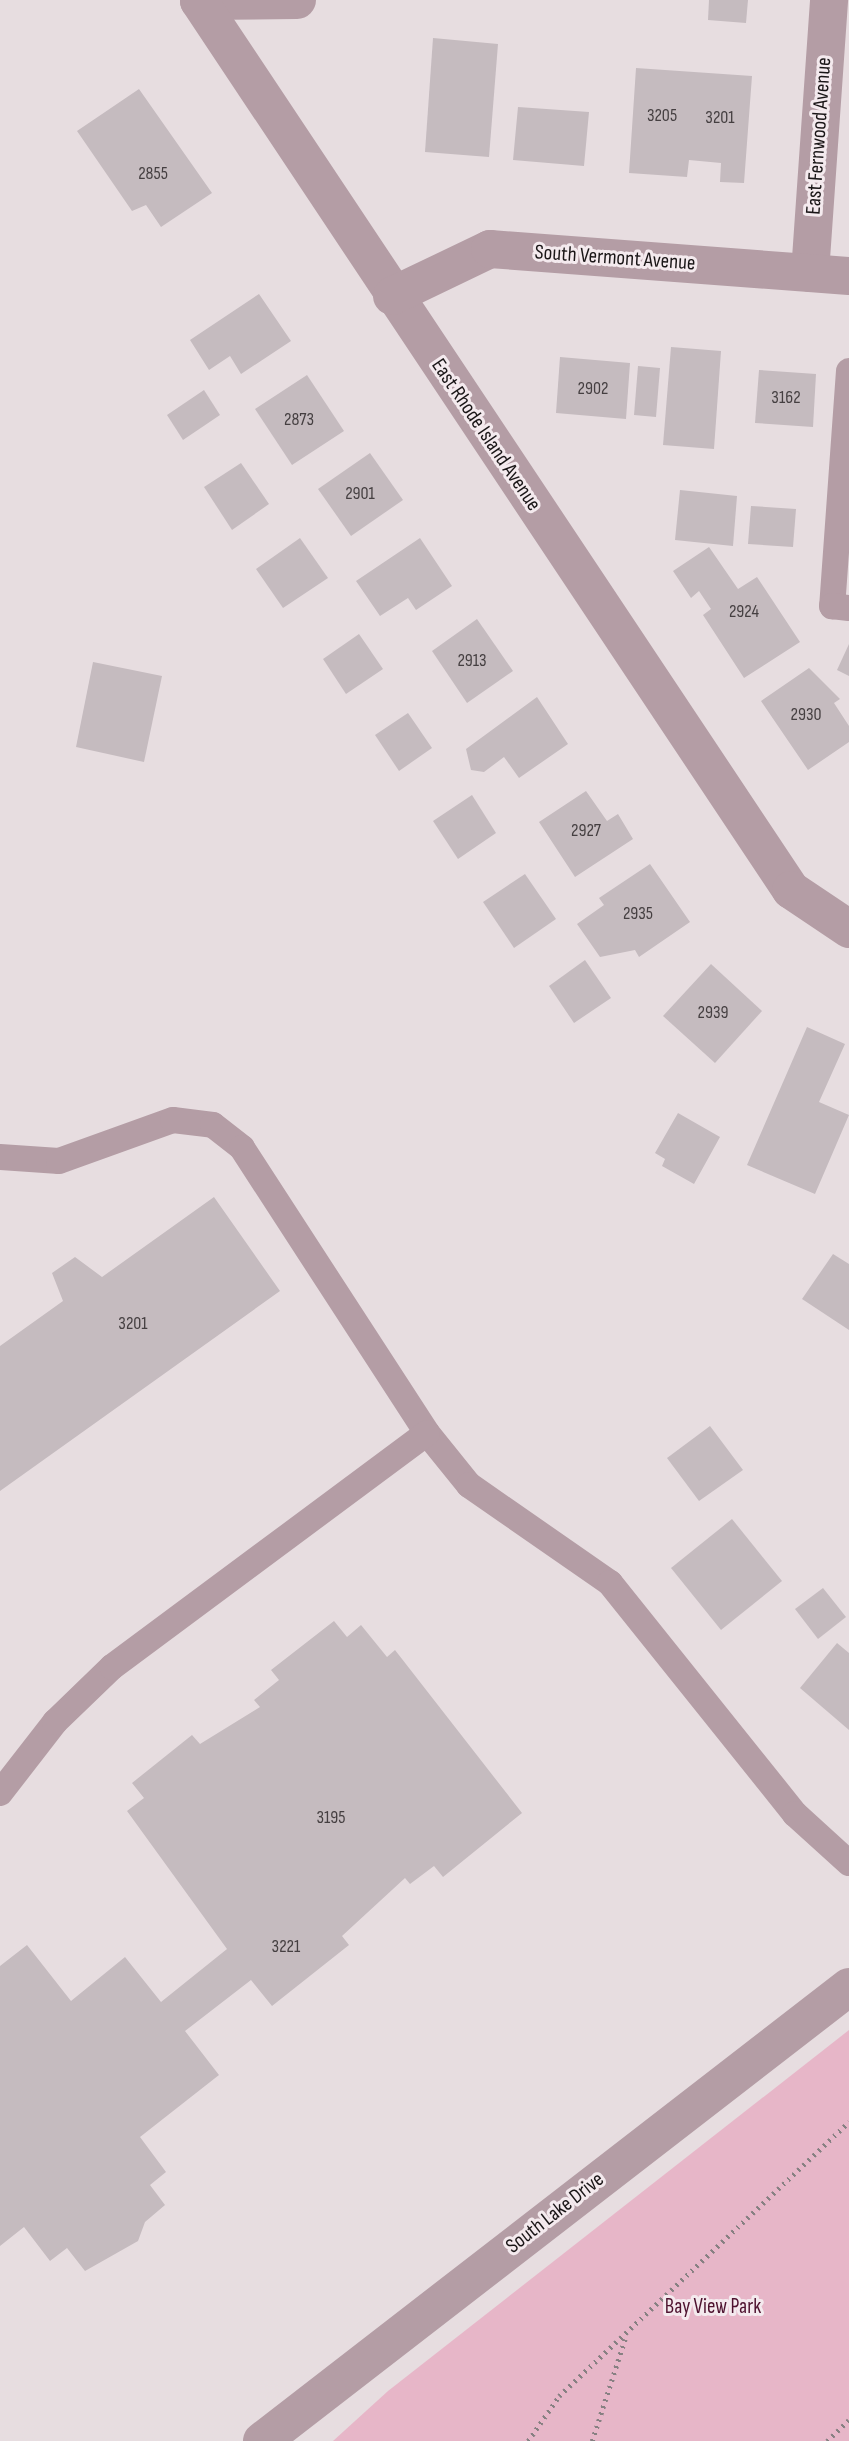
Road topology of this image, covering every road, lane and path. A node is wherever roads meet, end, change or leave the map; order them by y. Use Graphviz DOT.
graph roads {
  1 [pos="297,0"];
  2 [pos="829,0"];
  3 [pos="810,273"];
  4 [pos="849,276"];
  5 [pos="392,296"];
  6 [pos="849,371"];
  7 [pos="849,608"];
  8 [pos="849,929"];
  9 [pos="0,1157"];
  10 [pos="428,1433"];
  11 [pos="0,1793"];
  12 [pos="849,1863"];
  13 [pos="849,1987"];
  14 [pos="849,2122"];
  15 [pos="626,2336"];
  16 [pos="849,2420"];
  17 [pos="262,2441"];
  18 [pos="528,2441"];
  19 [pos="592,2441"];
  20 [pos="827,2441"];
  1 -- 5 [label="street, East Rhode Island Avenue"];
  2 -- 3 [label="street, East Fernwood Avenue"];
  3 -- 4 [label="street, South Vermont Avenue"];
  3 -- 5 [label="street, South Vermont Avenue"];
  5 -- 8 [label="street, East Rhode Island Avenue"];
  6 -- 7 [label="lane"];
  9 -- 10 [label="lane"];
  10 -- 11 [label="lane"];
  10 -- 12 [label="lane"];
  13 -- 17 [label="street, South Lake Drive"];
  14 -- 15 [label="path"];
  15 -- 18 [label="path"];
  15 -- 19 [label="path"];
  16 -- 20 [label="path"];
}
